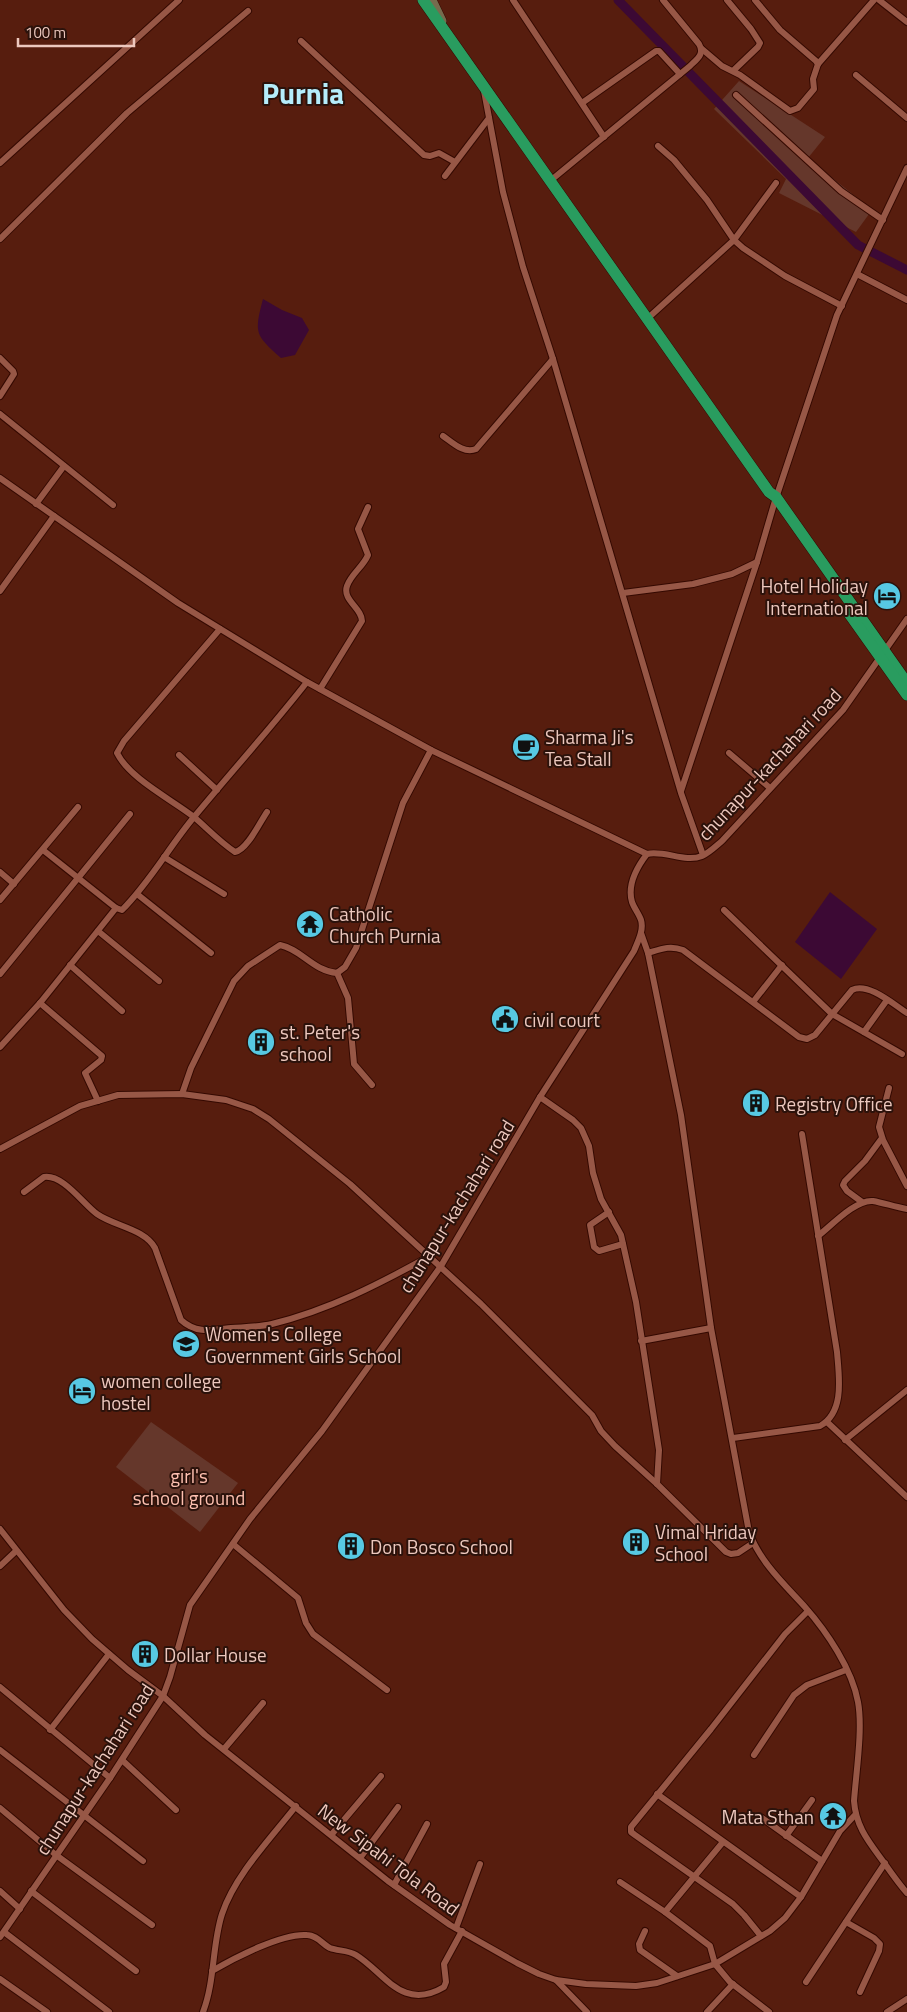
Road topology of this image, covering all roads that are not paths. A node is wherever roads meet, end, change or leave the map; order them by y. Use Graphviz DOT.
graph roads {
  1 [pos="179,0"];
  2 [pos="423,0"];
  3 [pos="432,0"];
  4 [pos="513,0"];
  5 [pos="663,0"];
  6 [pos="727,0"];
  7 [pos="755,0"];
  8 [pos="874,0"];
  9 [pos="879,0"];
  10 [pos="248,11"];
  11 [pos="907,22"];
  12 [pos="448,35"];
  13 [pos="300,41"];
  14 [pos="702,49"];
  15 [pos="818,64"];
  16 [pos="734,70"];
  17 [pos="681,73"];
  18 [pos="856,75"];
  19 [pos="483,88"];
  20 [pos="736,95"];
  21 [pos="582,103"];
  22 [pos="489,118"];
  23 [pos="907,118"];
  24 [pos="604,137"];
  25 [pos="658,146"];
  26 [pos="455,162"];
  27 [pos="0,163"];
  28 [pos="907,168"];
  29 [pos="445,176"];
  30 [pos="550,181"];
  31 [pos="776,183"];
  32 [pos="883,220"];
  33 [pos="0,239"];
  34 [pos="734,240"];
  35 [pos="857,274"];
  36 [pos="907,300"];
  37 [pos="842,306"];
  38 [pos="647,319"];
  39 [pos="0,358"];
  40 [pos="553,359"];
  41 [pos="0,396"];
  42 [pos="0,414"];
  43 [pos="443,436"];
  44 [pos="64,466"];
  45 [pos="0,478"];
  46 [pos="773,498"];
  47 [pos="36,504"];
  48 [pos="113,505"];
  49 [pos="368,507"];
  50 [pos="54,516"];
  51 [pos="758,562"];
  52 [pos="0,591"];
  53 [pos="623,593"];
  54 [pos="907,619"];
  55 [pos="220,629"];
  56 [pos="882,655"];
  57 [pos="307,682"];
  58 [pos="907,683"];
  59 [pos="320,689"];
  60 [pos="907,695"];
  61 [pos="431,750"];
  62 [pos="729,753"];
  63 [pos="179,755"];
  64 [pos="770,788"];
  65 [pos="218,790"];
  66 [pos="681,793"];
  67 [pos="78,807"];
  68 [pos="267,812"];
  69 [pos="130,814"];
  70 [pos="194,817"];
  71 [pos="42,850"];
  72 [pos="646,854"];
  73 [pos="703,856"];
  74 [pos="164,857"];
  75 [pos="0,872"];
  76 [pos="79,878"];
  77 [pos="14,884"];
  78 [pos="137,894"];
  79 [pos="224,894"];
  80 [pos="0,900"];
  81 [pos="116,908"];
  82 [pos="724,910"];
  83 [pos="98,931"];
  84 [pos="641,932"];
  85 [pos="211,952"];
  86 [pos="648,953"];
  87 [pos="70,965"];
  88 [pos="782,965"];
  89 [pos="337,973"];
  90 [pos="0,974"];
  91 [pos="159,981"];
  92 [pos="887,1000"];
  93 [pos="753,1002"];
  94 [pos="40,1003"];
  95 [pos="122,1011"];
  96 [pos="907,1013"];
  97 [pos="832,1014"];
  98 [pos="864,1032"];
  99 [pos="0,1047"];
  100 [pos="902,1054"];
  101 [pos="372,1085"];
  102 [pos="889,1088"];
  103 [pos="182,1094"];
  104 [pos="540,1098"];
  105 [pos="98,1100"];
  106 [pos="802,1134"];
  107 [pos="882,1138"];
  108 [pos="0,1149"];
  109 [pos="907,1186"];
  110 [pos="24,1192"];
  111 [pos="862,1202"];
  112 [pos="907,1209"];
  113 [pos="609,1212"];
  114 [pos="818,1236"];
  115 [pos="623,1244"];
  116 [pos="430,1256"];
  117 [pos="441,1266"];
  118 [pos="711,1328"];
  119 [pos="641,1342"];
  120 [pos="907,1390"];
  121 [pos="827,1422"];
  122 [pos="733,1438"];
  123 [pos="845,1440"];
  124 [pos="657,1484"];
  125 [pos="907,1497"];
  126 [pos="0,1529"];
  127 [pos="753,1543"];
  128 [pos="233,1544"];
  129 [pos="16,1551"];
  130 [pos="0,1566"];
  131 [pos="808,1611"];
  132 [pos="109,1654"];
  133 [pos="846,1670"];
  134 [pos="0,1687"];
  135 [pos="387,1690"];
  136 [pos="163,1696"];
  137 [pos="263,1703"];
  138 [pos="50,1730"];
  139 [pos="224,1749"];
  140 [pos="0,1750"];
  141 [pos="754,1755"];
  142 [pos="122,1760"];
  143 [pos="381,1776"];
  144 [pos="110,1778"];
  145 [pos="656,1794"];
  146 [pos="812,1800"];
  147 [pos="296,1806"];
  148 [pos="398,1807"];
  149 [pos="0,1808"];
  150 [pos="176,1810"];
  151 [pos="83,1815"];
  152 [pos="855,1815"];
  153 [pos="762,1818"];
  154 [pos="427,1824"];
  155 [pos="332,1834"];
  156 [pos="786,1836"];
  157 [pos="723,1842"];
  158 [pos="56,1854"];
  159 [pos="360,1858"];
  160 [pos="143,1861"];
  161 [pos="822,1861"];
  162 [pos="884,1863"];
  163 [pos="480,1864"];
  164 [pos="694,1878"];
  165 [pos="620,1882"];
  166 [pos="394,1885"];
  167 [pos="0,1891"];
  168 [pos="31,1891"];
  169 [pos="907,1893"];
  170 [pos="801,1897"];
  171 [pos="20,1909"];
  172 [pos="665,1912"];
  173 [pos="846,1922"];
  174 [pos="152,1925"];
  175 [pos="459,1930"];
  176 [pos="645,1930"];
  177 [pos="2,1934"];
  178 [pos="761,1936"];
  179 [pos="715,1964"];
  180 [pos="136,1971"];
  181 [pos="212,1971"];
  182 [pos="677,1976"];
  183 [pos="0,1979"];
  184 [pos="556,1980"];
  185 [pos="806,1982"];
  186 [pos="733,1984"];
  187 [pos="860,1992"];
  188 [pos="907,1999"];
  189 [pos="47,2012"];
  190 [pos="109,2012"];
  191 [pos="203,2012"];
  192 [pos="587,2012"];
  193 [pos="707,2012"];
  194 [pos="769,2012"];
  195 [pos="887,2012"];
  1 -- 27 [label="street"];
  2 -- 12 [label="highway"];
  3 -- 12 [label="street"];
  4 -- 21 [label="street"];
  5 -- 14 [label="street"];
  6 -- 16 [label="street"];
  7 -- 15 [label="street"];
  8 -- 15 [label="street"];
  9 -- 11 [label="street"];
  10 -- 33 [label="street"];
  12 -- 19 [label="highway"];
  13 -- 26 [label="street"];
  14 -- 16 [label="street"];
  14 -- 17 [label="street"];
  15 -- 16 [label="street"];
  17 -- 21 [label="street"];
  17 -- 24 [label="street"];
  18 -- 23 [label="street"];
  19 -- 22 [label="street"];
  19 -- 30 [label="highway"];
  20 -- 32 [label="street"];
  21 -- 24 [label="street"];
  22 -- 26 [label="street"];
  22 -- 40 [label="street"];
  24 -- 30 [label="street"];
  25 -- 34 [label="street"];
  26 -- 29 [label="street"];
  28 -- 32 [label="street"];
  30 -- 38 [label="highway"];
  31 -- 34 [label="street"];
  32 -- 35 [label="street"];
  34 -- 37 [label="street"];
  34 -- 38 [label="street"];
  35 -- 36 [label="street"];
  35 -- 37 [label="street"];
  37 -- 46 [label="street"];
  38 -- 46 [label="highway"];
  39 -- 41 [label="street"];
  40 -- 43 [label="street"];
  40 -- 53 [label="street"];
  42 -- 44 [label="street"];
  44 -- 47 [label="street"];
  44 -- 48 [label="street"];
  45 -- 47 [label="street"];
  46 -- 51 [label="street"];
  46 -- 56 [label="highway"];
  47 -- 50 [label="street"];
  49 -- 59 [label="street"];
  50 -- 52 [label="street"];
  50 -- 55 [label="street"];
  51 -- 53 [label="street"];
  51 -- 66 [label="street"];
  53 -- 66 [label="street"];
  54 -- 56 [label="street, chunapur-kachahari road"];
  55 -- 57 [label="street"];
  55 -- 70 [label="street"];
  56 -- 58 [label="highway"];
  56 -- 60 [label="highway"];
  56 -- 64 [label="street, chunapur-kachahari road"];
  57 -- 59 [label="street"];
  57 -- 65 [label="street"];
  59 -- 61 [label="street"];
  61 -- 72 [label="street"];
  61 -- 89 [label="street"];
  62 -- 64 [label="street"];
  63 -- 65 [label="street"];
  64 -- 73 [label="street, chunapur-kachahari road"];
  65 -- 70 [label="street"];
  66 -- 73 [label="street"];
  67 -- 71 [label="street"];
  68 -- 70 [label="street"];
  69 -- 76 [label="street"];
  70 -- 74 [label="street"];
  71 -- 76 [label="street"];
  71 -- 77 [label="street"];
  72 -- 73 [label="street, chunapur-kachahari road"];
  72 -- 84 [label="street"];
  74 -- 78 [label="street"];
  74 -- 79 [label="street"];
  75 -- 77 [label="street"];
  76 -- 81 [label="street"];
  76 -- 90 [label="street"];
  77 -- 80 [label="street"];
  78 -- 81 [label="street"];
  78 -- 85 [label="street"];
  81 -- 83 [label="street"];
  82 -- 88 [label="street"];
  83 -- 87 [label="street"];
  83 -- 91 [label="street"];
  84 -- 86 [label="street"];
  84 -- 104 [label="street, chunapur-kachahari road"];
  86 -- 93 [label="street"];
  86 -- 118 [label="street"];
  87 -- 94 [label="street"];
  87 -- 95 [label="street"];
  88 -- 93 [label="street"];
  88 -- 97 [label="street"];
  89 -- 101 [label="street"];
  89 -- 103 [label="street"];
  92 -- 96 [label="street"];
  92 -- 97 [label="street"];
  92 -- 98 [label="street"];
  93 -- 97 [label="street"];
  94 -- 99 [label="street"];
  94 -- 105 [label="street"];
  97 -- 98 [label="street"];
  98 -- 100 [label="street"];
  102 -- 107 [label="street"];
  103 -- 105 [label="street"];
  103 -- 116 [label="street"];
  104 -- 113 [label="street"];
  104 -- 117 [label="street, chunapur-kachahari road"];
  105 -- 108 [label="street"];
  106 -- 114 [label="street"];
  107 -- 109 [label="street"];
  107 -- 111 [label="street"];
  110 -- 116 [label="street"];
  111 -- 112 [label="street"];
  111 -- 114 [label="street"];
  113 -- 115 [label="street"];
  113 -- 115 [label="street"];
  114 -- 121 [label="street"];
  115 -- 119 [label="street"];
  116 -- 117 [label="street"];
  117 -- 124 [label="street"];
  117 -- 128 [label="street, chunapur-kachahari road"];
  118 -- 119 [label="street"];
  118 -- 122 [label="street"];
  119 -- 124 [label="street"];
  120 -- 123 [label="street"];
  121 -- 122 [label="street"];
  121 -- 123 [label="street"];
  122 -- 127 [label="street"];
  123 -- 125 [label="street"];
  124 -- 127 [label="street"];
  126 -- 129 [label="street, New Sipahi Tola Road"];
  127 -- 131 [label="street"];
  128 -- 135 [label="street"];
  128 -- 136 [label="street, chunapur-kachahari road"];
  129 -- 130 [label="street"];
  129 -- 132 [label="street, New Sipahi Tola Road"];
  131 -- 133 [label="street"];
  131 -- 145 [label="street"];
  132 -- 136 [label="street, New Sipahi Tola Road"];
  132 -- 138 [label="street"];
  133 -- 141 [label="street"];
  133 -- 152 [label="street"];
  134 -- 138 [label="street"];
  136 -- 139 [label="street, New Sipahi Tola Road"];
  136 -- 142 [label="street, chunapur-kachahari road"];
  137 -- 139 [label="street"];
  138 -- 144 [label="street"];
  139 -- 147 [label="street, New Sipahi Tola Road"];
  140 -- 151 [label="street"];
  142 -- 144 [label="street, chunapur-kachahari road"];
  142 -- 150 [label="street"];
  143 -- 155 [label="street"];
  144 -- 151 [label="street, chunapur-kachahari road"];
  145 -- 157 [label="street"];
  145 -- 164 [label="street"];
  146 -- 156 [label="street"];
  147 -- 155 [label="street, New Sipahi Tola Road"];
  147 -- 181 [label="street"];
  148 -- 159 [label="street"];
  149 -- 158 [label="street"];
  151 -- 158 [label="street, chunapur-kachahari road"];
  151 -- 160 [label="street"];
  152 -- 161 [label="street, New Sipahi Tola Road"];
  152 -- 162 [label="street"];
  153 -- 156 [label="street"];
  154 -- 166 [label="street"];
  155 -- 159 [label="street, New Sipahi Tola Road"];
  156 -- 161 [label="street"];
  157 -- 164 [label="street"];
  157 -- 170 [label="street"];
  158 -- 168 [label="street, chunapur-kachahari road"];
  158 -- 174 [label="street"];
  159 -- 166 [label="street, New Sipahi Tola Road"];
  161 -- 170 [label="street, New Sipahi Tola Road"];
  162 -- 169 [label="street"];
  162 -- 173 [label="street"];
  163 -- 175 [label="street"];
  164 -- 172 [label="street"];
  164 -- 178 [label="street"];
  165 -- 172 [label="street"];
  166 -- 175 [label="street, New Sipahi Tola Road"];
  167 -- 171 [label="street"];
  168 -- 171 [label="street, chunapur-kachahari road"];
  168 -- 180 [label="street"];
  170 -- 178 [label="street, New Sipahi Tola Road"];
  171 -- 177 [label="street, chunapur-kachahari road"];
  172 -- 179 [label="street"];
  173 -- 185 [label="street"];
  173 -- 187 [label="street"];
  175 -- 181 [label="street"];
  175 -- 184 [label="street, New Sipahi Tola Road"];
  176 -- 182 [label="street"];
  177 -- 190 [label="street"];
  178 -- 179 [label="street, New Sipahi Tola Road"];
  179 -- 182 [label="street, New Sipahi Tola Road"];
  179 -- 186 [label="street"];
  181 -- 191 [label="street"];
  182 -- 184 [label="street, New Sipahi Tola Road"];
  183 -- 189 [label="street"];
  184 -- 192 [label="street"];
  186 -- 193 [label="street"];
  186 -- 194 [label="street"];
  188 -- 195 [label="street"];
}
